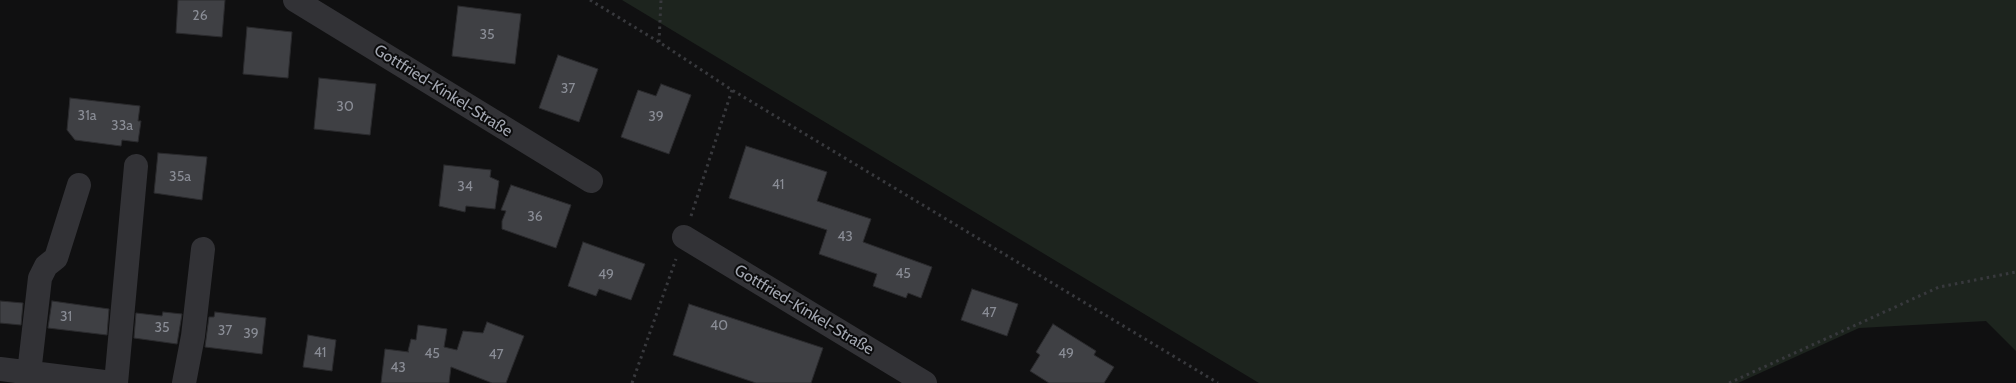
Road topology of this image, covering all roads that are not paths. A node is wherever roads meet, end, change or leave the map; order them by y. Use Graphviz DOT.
graph roads {
  1 [pos="295,0"];
  2 [pos="136,166"];
  3 [pos="591,182"];
  4 [pos="79,185"];
  5 [pos="684,237"];
  6 [pos="203,249"];
  7 [pos="0,369"];
  8 [pos="29,373"];
  9 [pos="112,383"];
  10 [pos="116,383"];
  11 [pos="184,383"];
  12 [pos="925,383"];
  1 -- 3 [label="street, Gottfried-Kinkel-Straße"];
  2 -- 10 [label="street"];
  4 -- 8 [label="street"];
  5 -- 12 [label="street, Gottfried-Kinkel-Straße"];
  6 -- 11 [label="street"];
  7 -- 8 [label="street"];
  8 -- 9 [label="street"];
}
